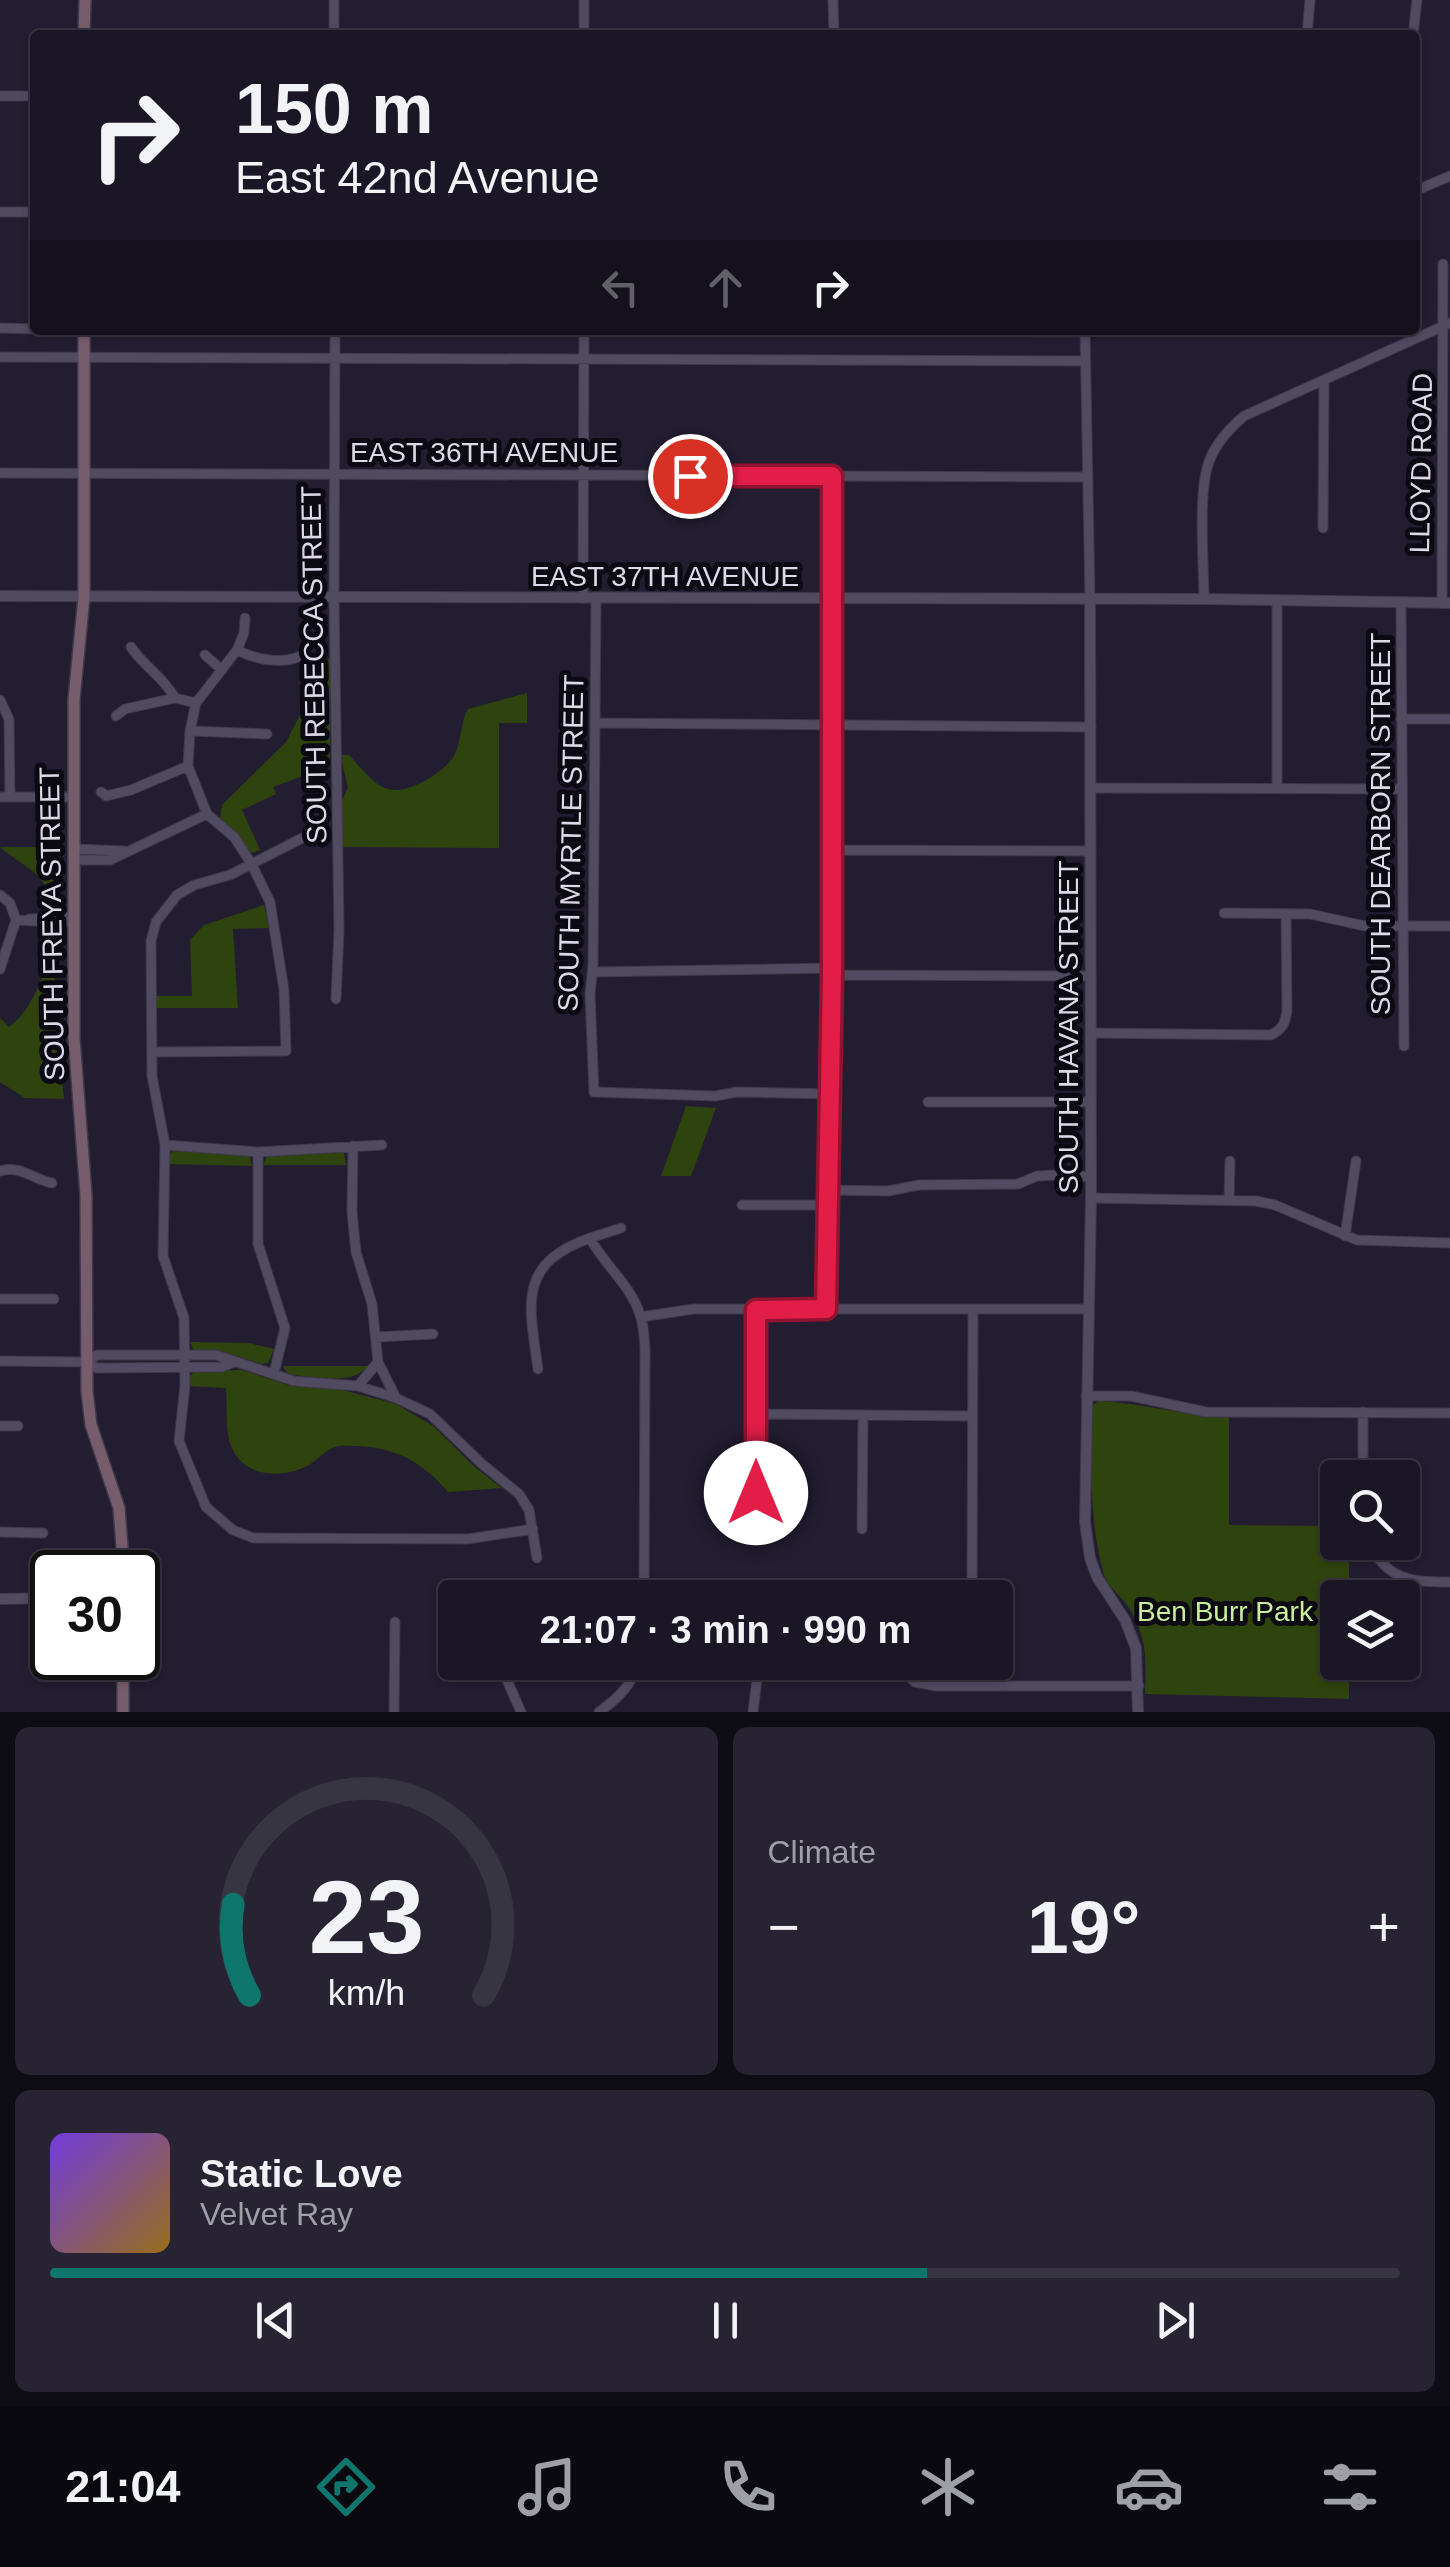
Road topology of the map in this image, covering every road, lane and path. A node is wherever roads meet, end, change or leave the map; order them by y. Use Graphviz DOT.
graph roads {
  1 [pos="85,0"];
  2 [pos="334,0"];
  3 [pos="584,0"];
  4 [pos="832,0"];
  5 [pos="1310,0"];
  6 [pos="1417,0"];
  7 [pos="84,30"];
  8 [pos="334,30"];
  9 [pos="584,30"];
  10 [pos="834,30"];
  11 [pos="1307,30"];
  12 [pos="1414,30"];
  13 [pos="0,96"];
  14 [pos="30,96"];
  15 [pos="1450,176"];
  16 [pos="1420,189"];
  17 [pos="0,212"];
  18 [pos="30,212"];
  19 [pos="1443,264"];
  20 [pos="1448,324"];
  21 [pos="0,328"];
  22 [pos="30,328"];
  23 [pos="84,335"];
  24 [pos="335,335"];
  25 [pos="584,335"];
  26 [pos="1085,335"];
  27 [pos="0,357"];
  28 [pos="84,357"];
  29 [pos="335,358"];
  30 [pos="584,360"];
  31 [pos="1085,360"];
  32 [pos="1324,380"];
  33 [pos="1448,410"];
  34 [pos="0,473"];
  35 [pos="83,474"];
  36 [pos="334,474"];
  37 [pos="584,475"];
  38 [pos="832,476"];
  39 [pos="1088,477"];
  40 [pos="1323,528"];
  41 [pos="1446,532"];
  42 [pos="0,596"];
  43 [pos="84,596"];
  44 [pos="334,597"];
  45 [pos="584,598"];
  46 [pos="596,598"];
  47 [pos="1090,599"];
  48 [pos="833,600"];
  49 [pos="1204,600"];
  50 [pos="1277,600"];
  51 [pos="1401,603"];
  52 [pos="1446,603"];
  53 [pos="245,618"];
  54 [pos="131,647"];
  55 [pos="236,650"];
  56 [pos="306,653"];
  57 [pos="205,655"];
  58 [pos="138,657"];
  59 [pos="126,662"];
  60 [pos="222,670"];
  61 [pos="175,698"];
  62 [pos="0,700"];
  63 [pos="196,703"];
  64 [pos="116,716"];
  65 [pos="1401,719"];
  66 [pos="1450,719"];
  67 [pos="595,724"];
  68 [pos="831,725"];
  69 [pos="1091,727"];
  70 [pos="190,731"];
  71 [pos="267,734"];
  72 [pos="188,766"];
  73 [pos="1091,788"];
  74 [pos="1277,788"];
  75 [pos="1401,790"];
  76 [pos="73,796"];
  77 [pos="102,796"];
  78 [pos="5,797"];
  79 [pos="207,814"];
  80 [pos="314,832"];
  81 [pos="833,850"];
  82 [pos="1091,852"];
  83 [pos="73,854"];
  84 [pos="251,863"];
  85 [pos="0,895"];
  86 [pos="1224,913"];
  87 [pos="1286,914"];
  88 [pos="21,920"];
  89 [pos="74,920"];
  90 [pos="1403,926"];
  91 [pos="1450,926"];
  92 [pos="0,969"];
  93 [pos="832,971"];
  94 [pos="592,972"];
  95 [pos="1091,976"];
  96 [pos="336,999"];
  97 [pos="1092,1033"];
  98 [pos="1404,1046"];
  99 [pos="153,1052"];
  100 [pos="830,1094"];
  101 [pos="928,1102"];
  102 [pos="1091,1102"];
  103 [pos="165,1145"];
  104 [pos="382,1145"];
  105 [pos="353,1146"];
  106 [pos="258,1152"];
  107 [pos="1230,1161"];
  108 [pos="1356,1161"];
  109 [pos="0,1171"];
  110 [pos="1091,1177"];
  111 [pos="52,1183"];
  112 [pos="828,1190"];
  113 [pos="1091,1198"];
  114 [pos="1229,1200"];
  115 [pos="742,1205"];
  116 [pos="827,1205"];
  117 [pos="621,1228"];
  118 [pos="1345,1236"];
  119 [pos="590,1238"];
  120 [pos="1450,1243"];
  121 [pos="0,1299"];
  122 [pos="54,1299"];
  123 [pos="826,1309"];
  124 [pos="1089,1309"];
  125 [pos="756,1310"];
  126 [pos="973,1310"];
  127 [pos="642,1317"];
  128 [pos="434,1334"];
  129 [pos="377,1337"];
  130 [pos="185,1356"];
  131 [pos="0,1361"];
  132 [pos="85,1362"];
  133 [pos="234,1362"];
  134 [pos="378,1362"];
  135 [pos="185,1368"];
  136 [pos="538,1369"];
  137 [pos="274,1374"];
  138 [pos="358,1386"];
  139 [pos="1086,1396"];
  140 [pos="396,1398"];
  141 [pos="1363,1412"];
  142 [pos="1450,1413"];
  143 [pos="756,1414"];
  144 [pos="863,1416"];
  145 [pos="971,1416"];
  146 [pos="0,1426"];
  147 [pos="18,1426"];
  148 [pos="1363,1460"];
  149 [pos="534,1529"];
  150 [pos="862,1529"];
  151 [pos="0,1532"];
  152 [pos="44,1532"];
  153 [pos="756,1533"];
  154 [pos="122,1550"];
  155 [pos="538,1558"];
  156 [pos="1380,1560"];
  157 [pos="644,1580"];
  158 [pos="972,1580"];
  159 [pos="1404,1580"];
  160 [pos="1420,1581"];
  161 [pos="1450,1582"];
  162 [pos="30,1598"];
  163 [pos="0,1599"];
  164 [pos="394,1622"];
  165 [pos="124,1680"];
  166 [pos="506,1680"];
  167 [pos="632,1680"];
  168 [pos="758,1680"];
  169 [pos="913,1680"];
  170 [pos="1139,1686"];
  171 [pos="124,1712"];
  172 [pos="394,1712"];
  173 [pos="521,1712"];
  174 [pos="598,1712"];
  175 [pos="754,1712"];
  176 [pos="1138,1712"];
  1 -- 7 [label="main road"];
  2 -- 8 [label="street"];
  3 -- 9 [label="street"];
  4 -- 10 [label="street"];
  5 -- 11 [label="street"];
  6 -- 12 [label="street"];
  13 -- 14 [label="street"];
  15 -- 16 [label="street"];
  17 -- 18 [label="street"];
  19 -- 20 [label="street, LLOYD ROAD"];
  20 -- 32 [label="street"];
  20 -- 33 [label="street, LLOYD ROAD"];
  21 -- 22 [label="street"];
  23 -- 28 [label="main road, SOUTH FREYA STREET"];
  24 -- 29 [label="street, SOUTH REBECCA STREET"];
  25 -- 30 [label="street"];
  26 -- 31 [label="street, SOUTH HAVANA STREET"];
  27 -- 28 [label="street"];
  28 -- 29 [label="street"];
  28 -- 35 [label="main road, SOUTH FREYA STREET"];
  29 -- 30 [label="street"];
  29 -- 36 [label="street, SOUTH REBECCA STREET"];
  30 -- 31 [label="street"];
  30 -- 37 [label="street"];
  31 -- 39 [label="street, SOUTH HAVANA STREET"];
  32 -- 40 [label="street"];
  32 -- 49 [label="street"];
  33 -- 41 [label="street, LLOYD ROAD"];
  34 -- 35 [label="street, EAST 36TH AVENUE"];
  35 -- 36 [label="street, EAST 36TH AVENUE"];
  35 -- 43 [label="main road, SOUTH FREYA STREET"];
  36 -- 37 [label="street, EAST 36TH AVENUE"];
  36 -- 44 [label="street, SOUTH REBECCA STREET"];
  37 -- 38 [label="street, EAST 36TH AVENUE"];
  37 -- 45 [label="street"];
  38 -- 39 [label="street, EAST 36TH AVENUE"];
  38 -- 48 [label="street"];
  39 -- 47 [label="street, SOUTH HAVANA STREET"];
  41 -- 52 [label="street, LLOYD ROAD"];
  42 -- 43 [label="street, EAST 37TH AVENUE"];
  43 -- 44 [label="street, EAST 37TH AVENUE"];
  43 -- 76 [label="main road, SOUTH FREYA STREET"];
  44 -- 45 [label="street, EAST 37TH AVENUE"];
  44 -- 96 [label="street, SOUTH REBECCA STREET"];
  45 -- 46 [label="street, EAST 37TH AVENUE"];
  46 -- 48 [label="street, EAST 37TH AVENUE"];
  46 -- 67 [label="street, SOUTH MYRTLE STREET"];
  47 -- 48 [label="street, EAST 37TH AVENUE"];
  47 -- 49 [label="street, EAST 37TH AVENUE"];
  47 -- 69 [label="street, SOUTH HAVANA STREET"];
  48 -- 68 [label="street"];
  49 -- 50 [label="street, EAST 37TH AVENUE"];
  50 -- 51 [label="street, EAST 37TH AVENUE"];
  50 -- 74 [label="street"];
  51 -- 52 [label="street, EAST 37TH AVENUE"];
  51 -- 65 [label="street, SOUTH DEARBORN STREET"];
  53 -- 55 [label="street"];
  54 -- 58 [label="street"];
  55 -- 56 [label="street"];
  55 -- 60 [label="street"];
  57 -- 60 [label="street"];
  58 -- 59 [label="street"];
  58 -- 61 [label="street"];
  60 -- 63 [label="street"];
  61 -- 63 [label="street"];
  61 -- 64 [label="street"];
  62 -- 78 [label="street"];
  63 -- 70 [label="street"];
  65 -- 66 [label="street"];
  65 -- 75 [label="street, SOUTH DEARBORN STREET"];
  67 -- 68 [label="street"];
  67 -- 94 [label="street, SOUTH MYRTLE STREET"];
  68 -- 69 [label="street"];
  68 -- 81 [label="street"];
  69 -- 73 [label="street, SOUTH HAVANA STREET"];
  70 -- 71 [label="street"];
  70 -- 72 [label="street"];
  72 -- 77 [label="street"];
  72 -- 79 [label="street"];
  73 -- 74 [label="street"];
  73 -- 82 [label="street, SOUTH HAVANA STREET"];
  74 -- 75 [label="street"];
  75 -- 90 [label="street, SOUTH DEARBORN STREET"];
  76 -- 78 [label="street"];
  76 -- 83 [label="main road, SOUTH FREYA STREET"];
  79 -- 83 [label="street"];
  79 -- 84 [label="street"];
  80 -- 84 [label="street"];
  81 -- 82 [label="street"];
  81 -- 93 [label="street"];
  82 -- 95 [label="street, SOUTH HAVANA STREET"];
  83 -- 89 [label="main road, SOUTH FREYA STREET"];
  84 -- 99 [label="street"];
  84 -- 99 [label="street"];
  85 -- 88 [label="street"];
  86 -- 87 [label="street"];
  87 -- 90 [label="street"];
  87 -- 97 [label="street"];
  88 -- 89 [label="street"];
  88 -- 92 [label="street"];
  89 -- 132 [label="main road, SOUTH FREYA STREET"];
  90 -- 91 [label="street"];
  90 -- 98 [label="street, SOUTH DEARBORN STREET"];
  93 -- 94 [label="street"];
  93 -- 95 [label="street"];
  93 -- 100 [label="street"];
  94 -- 100 [label="street, SOUTH MYRTLE STREET"];
  95 -- 97 [label="street, SOUTH HAVANA STREET"];
  97 -- 102 [label="street, SOUTH HAVANA STREET"];
  99 -- 103 [label="street"];
  100 -- 112 [label="street"];
  101 -- 102 [label="street"];
  102 -- 110 [label="street, SOUTH HAVANA STREET"];
  103 -- 106 [label="street"];
  103 -- 130 [label="street"];
  104 -- 105 [label="street"];
  105 -- 106 [label="street"];
  105 -- 129 [label="street"];
  106 -- 137 [label="street"];
  107 -- 114 [label="street"];
  108 -- 118 [label="street"];
  109 -- 111 [label="street"];
  110 -- 112 [label="street"];
  110 -- 113 [label="street, SOUTH HAVANA STREET"];
  112 -- 116 [label="street"];
  113 -- 114 [label="street"];
  113 -- 124 [label="street, SOUTH HAVANA STREET"];
  114 -- 118 [label="street"];
  115 -- 116 [label="street"];
  116 -- 123 [label="street"];
  117 -- 119 [label="street"];
  118 -- 120 [label="street"];
  119 -- 127 [label="street"];
  119 -- 136 [label="street"];
  121 -- 122 [label="street"];
  123 -- 125 [label="street"];
  123 -- 126 [label="street"];
  124 -- 126 [label="street"];
  124 -- 139 [label="street, SOUTH HAVANA STREET"];
  125 -- 127 [label="street"];
  125 -- 143 [label="street"];
  126 -- 145 [label="street"];
  127 -- 157 [label="street"];
  128 -- 129 [label="street"];
  129 -- 134 [label="street"];
  130 -- 132 [label="street"];
  130 -- 133 [label="street"];
  130 -- 135 [label="street"];
  131 -- 132 [label="street"];
  132 -- 135 [label="street"];
  132 -- 154 [label="main road, SOUTH FREYA STREET"];
  133 -- 135 [label="street"];
  133 -- 137 [label="street"];
  134 -- 138 [label="street"];
  134 -- 140 [label="street"];
  135 -- 149 [label="street"];
  137 -- 138 [label="street"];
  138 -- 140 [label="street"];
  139 -- 141 [label="street"];
  139 -- 170 [label="street, SOUTH HAVANA STREET"];
  140 -- 149 [label="street"];
  141 -- 142 [label="street"];
  141 -- 148 [label="street"];
  143 -- 144 [label="street"];
  143 -- 153 [label="street"];
  144 -- 145 [label="street"];
  144 -- 150 [label="street"];
  145 -- 158 [label="street"];
  146 -- 147 [label="street"];
  149 -- 155 [label="street"];
  151 -- 152 [label="street"];
  156 -- 159 [label="street"];
  160 -- 161 [label="street"];
  162 -- 163 [label="street"];
  164 -- 172 [label="street"];
  165 -- 171 [label="main road"];
  166 -- 173 [label="street"];
  167 -- 174 [label="street"];
  168 -- 175 [label="street"];
  169 -- 170 [label="street"];
  170 -- 176 [label="street, SOUTH HAVANA STREET"];
}
